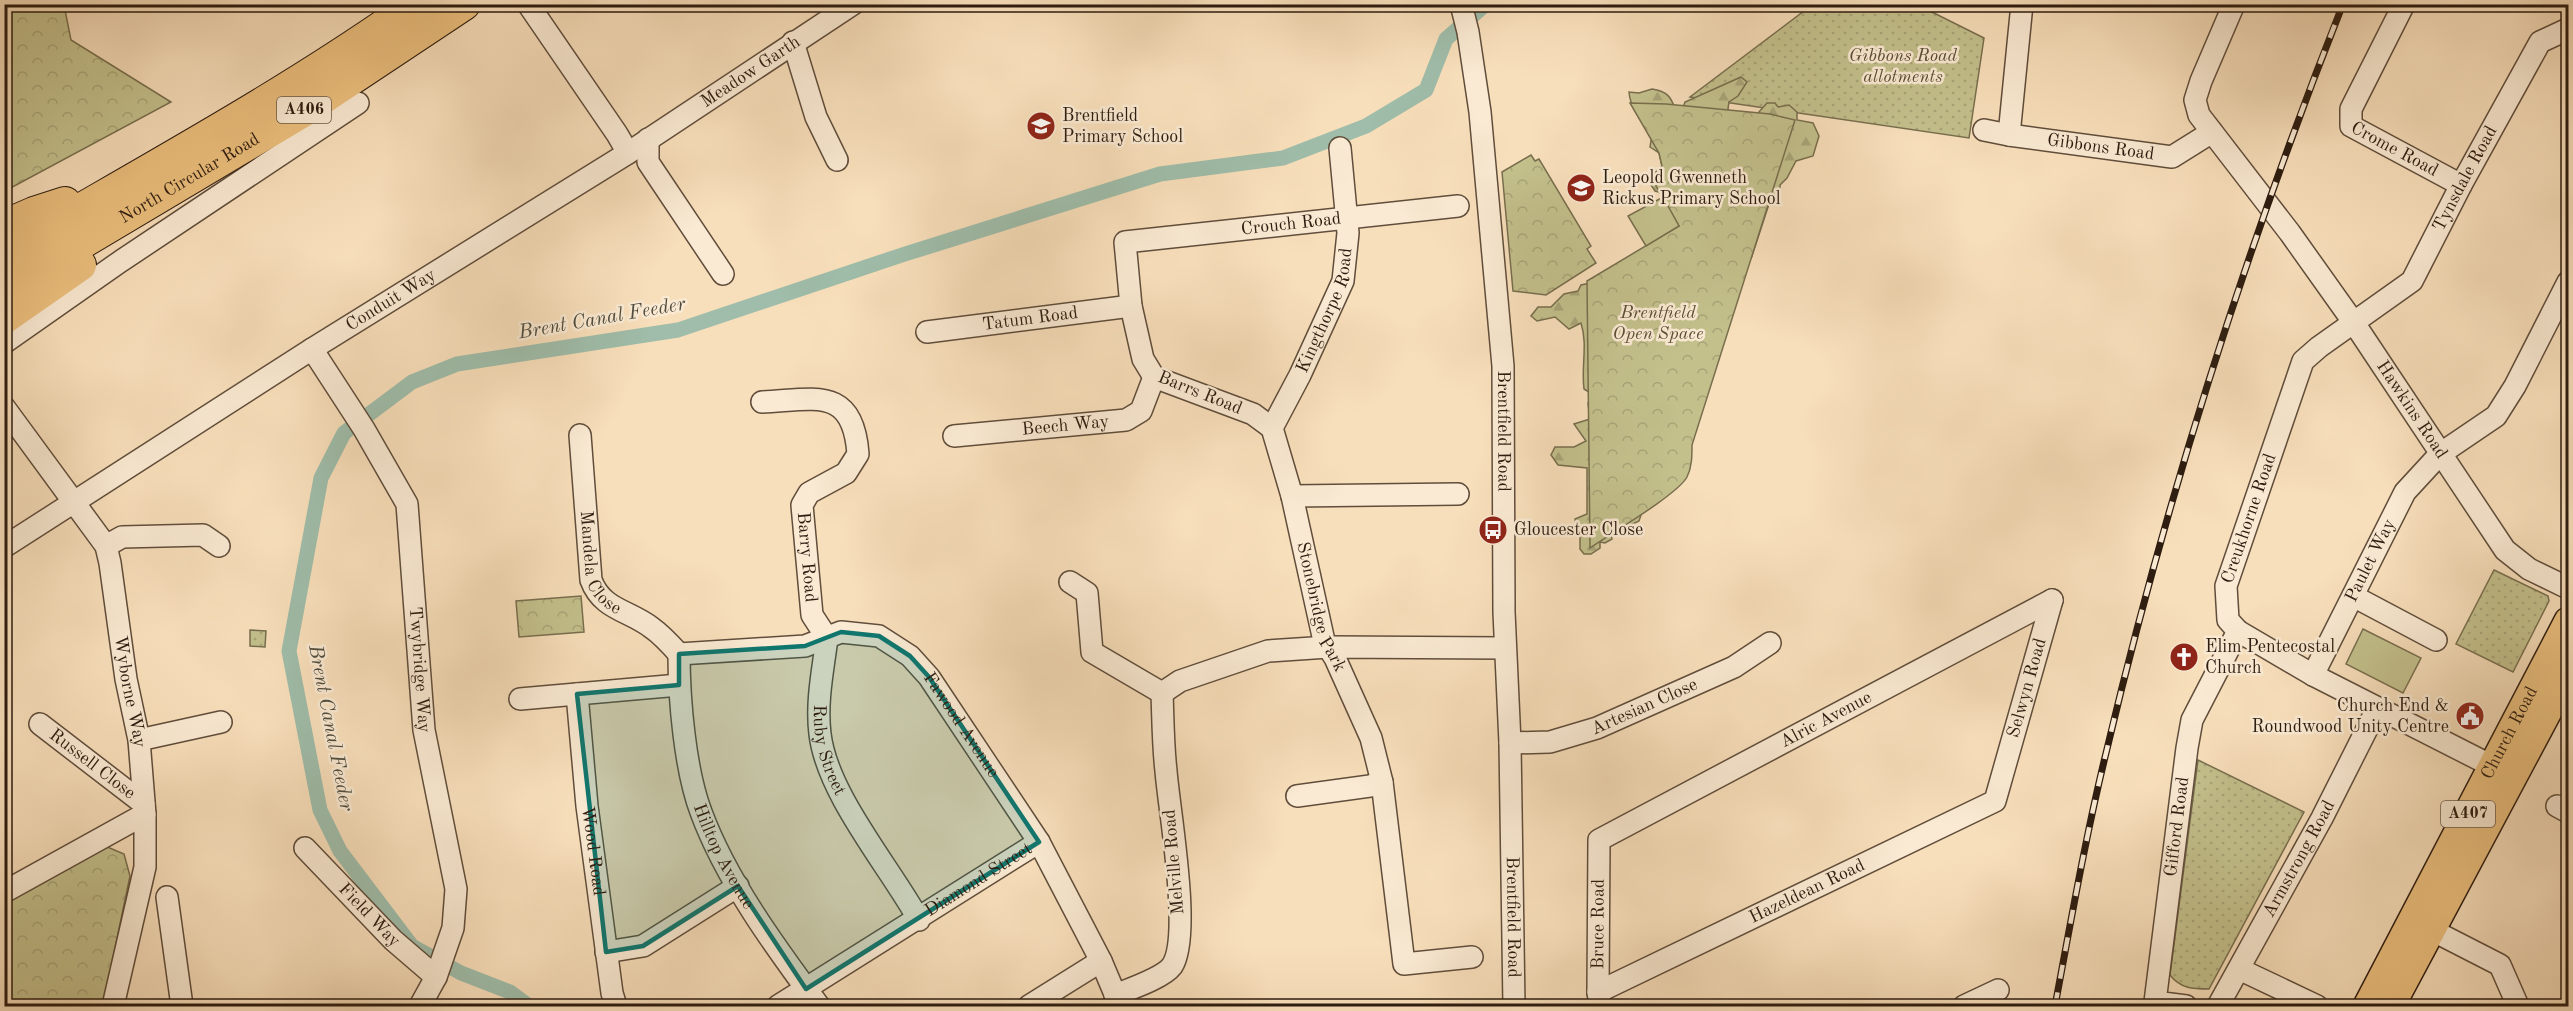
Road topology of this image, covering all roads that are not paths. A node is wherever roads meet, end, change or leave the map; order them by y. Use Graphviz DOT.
graph roads {
  1 [pos="415,4"];
  2 [pos="464,4"];
  3 [pos="528,4"];
  4 [pos="853,4"];
  5 [pos="2022,4"];
  6 [pos="2234,4"];
  7 [pos="2404,4"];
  8 [pos="1464,16"];
  9 [pos="2568,29"];
  10 [pos="794,42"];
  11 [pos="358,103"];
  12 [pos="1984,130"];
  13 [pos="2212,132"];
  14 [pos="2009,135"];
  15 [pos="648,139"];
  16 [pos="1340,148"];
  17 [pos="628,153"];
  18 [pos="837,160"];
  19 [pos="2462,185"];
  20 [pos="131,197"];
  21 [pos="1458,206"];
  22 [pos="1346,218"];
  23 [pos="4,226"];
  24 [pos="1125,242"];
  25 [pos="4,254"];
  26 [pos="723,274"];
  27 [pos="2568,282"];
  28 [pos="4,289"];
  29 [pos="1131,306"];
  30 [pos="4,318"];
  31 [pos="2354,323"];
  32 [pos="927,332"];
  33 [pos="4,343"];
  34 [pos="312,350"];
  35 [pos="1154,378"];
  36 [pos="762,402"];
  37 [pos="4,407"];
  38 [pos="1272,428"];
  39 [pos="580,435"];
  40 [pos="954,436"];
  41 [pos="2440,454"];
  42 [pos="1458,494"];
  43 [pos="1292,496"];
  44 [pos="73,502"];
  45 [pos="106,546"];
  46 [pos="219,546"];
  47 [pos="4,547"];
  48 [pos="1070,582"];
  49 [pos="2568,588"];
  50 [pos="2353,596"];
  51 [pos="2052,600"];
  52 [pos="2568,621"];
  53 [pos="2238,632"];
  54 [pos="827,638"];
  55 [pos="2436,640"];
  56 [pos="1770,643"];
  57 [pos="1328,647"];
  58 [pos="1505,648"];
  59 [pos="679,654"];
  60 [pos="2568,674"];
  61 [pos="2313,675"];
  62 [pos="679,685"];
  63 [pos="1162,693"];
  64 [pos="577,694"];
  65 [pos="520,699"];
  66 [pos="2377,709"];
  67 [pos="221,722"];
  68 [pos="40,724"];
  69 [pos="139,740"];
  70 [pos="1510,743"];
  71 [pos="2493,766"];
  72 [pos="2002,777"];
  73 [pos="1382,782"];
  74 [pos="1297,796"];
  75 [pos="145,809"];
  76 [pos="1599,840"];
  77 [pos="1039,842"];
  78 [pos="305,848"];
  79 [pos="876,851"];
  80 [pos="738,886"];
  81 [pos="4,892"];
  82 [pos="167,897"];
  83 [pos="919,920"];
  84 [pos="2422,925"];
  85 [pos="606,952"];
  86 [pos="1472,957"];
  87 [pos="1101,961"];
  88 [pos="440,967"];
  89 [pos="2239,969"];
  90 [pos="806,989"];
  91 [pos="1998,990"];
  92 [pos="1599,999"];
  93 [pos="1118,1001"];
  94 [pos="113,1006"];
  95 [pos="182,1006"];
  96 [pos="420,1006"];
  97 [pos="616,1006"];
  98 [pos="778,1006"];
  99 [pos="819,1006"];
  100 [pos="1029,1006"];
  101 [pos="1514,1006"];
  102 [pos="1964,1006"];
  103 [pos="2186,1006"];
  104 [pos="2218,1006"];
  105 [pos="2317,1006"];
  106 [pos="2367,1006"];
  107 [pos="2391,1006"];
  108 [pos="2518,1006"];
  1 -- 20 [label="highway, North Circular Road / A406"];
  2 -- 20 [label="highway, North Circular Road / A406"];
  3 -- 17 [label="street"];
  4 -- 10 [label="street, Meadow Garth"];
  5 -- 14 [label="street"];
  6 -- 13 [label="street, Hawkins Road"];
  7 -- 19 [label="street, Crome Road"];
  8 -- 58 [label="street, Brentfield Road"];
  9 -- 19 [label="street, Tynsdale Road"];
  10 -- 15 [label="street, Meadow Garth"];
  10 -- 18 [label="street"];
  11 -- 33 [label="street"];
  12 -- 14 [label="street, Gibbons Road"];
  13 -- 14 [label="street, Gibbons Road"];
  13 -- 31 [label="street, Hawkins Road"];
  15 -- 17 [label="street, Meadow Garth"];
  15 -- 26 [label="street"];
  16 -- 22 [label="street, Kingthorpe Road"];
  17 -- 34 [label="street, Conduit Way"];
  19 -- 31 [label="street, Tynsdale Road"];
  20 -- 23 [label="highway"];
  20 -- 25 [label="highway, North Circular Road / A406"];
  20 -- 28 [label="highway, North Circular Road / A406"];
  20 -- 30 [label="highway"];
  21 -- 22 [label="street, Crouch Road"];
  22 -- 24 [label="street, Crouch Road"];
  22 -- 38 [label="street, Kingthorpe Road"];
  24 -- 29 [label="street, Barrs Road"];
  27 -- 41 [label="street, Paulet Way"];
  29 -- 32 [label="street, Tatum Road"];
  29 -- 35 [label="street, Barrs Road"];
  31 -- 41 [label="street, Hawkins Road"];
  31 -- 53 [label="street, Creukhorne Road"];
  34 -- 44 [label="street, Conduit Way"];
  34 -- 88 [label="street, Twybridge Way"];
  35 -- 38 [label="street, Barrs Road"];
  35 -- 40 [label="street, Beech Way"];
  36 -- 54 [label="street, Barry Road"];
  37 -- 44 [label="street, Wyborne Way"];
  38 -- 43 [label="street, Stonebridge Park"];
  39 -- 59 [label="street, Mandela Close"];
  41 -- 49 [label="street, Hawkins Road"];
  41 -- 50 [label="street, Paulet Way"];
  42 -- 43 [label="street"];
  43 -- 57 [label="street, Stonebridge Park"];
  44 -- 45 [label="street, Wyborne Way"];
  44 -- 47 [label="street, Conduit Way"];
  45 -- 46 [label="street"];
  45 -- 69 [label="street, Wyborne Way"];
  48 -- 63 [label="street"];
  50 -- 55 [label="street"];
  50 -- 61 [label="street, Paulet Way"];
  51 -- 72 [label="street, Selwyn Road"];
  51 -- 76 [label="street, Alric Avenue"];
  52 -- 71 [label="main road, Church Road / A407"];
  53 -- 61 [label="street"];
  53 -- 103 [label="street, Gifford Road"];
  54 -- 59 [label="street, Fawood Avenue"];
  54 -- 77 [label="street, Fawood Avenue"];
  54 -- 79 [label="street, Ruby Street"];
  56 -- 70 [label="street, Artesian Close"];
  57 -- 58 [label="street"];
  57 -- 63 [label="street"];
  57 -- 73 [label="street, Stonebridge Park"];
  58 -- 70 [label="street, Brentfield Road"];
  59 -- 62 [label="street, Hilltop Avenue"];
  60 -- 84 [label="main road, Church Road / A407"];
  61 -- 66 [label="street"];
  62 -- 64 [label="street"];
  62 -- 80 [label="street, Hilltop Avenue"];
  63 -- 93 [label="street, Melville Road"];
  64 -- 65 [label="street"];
  64 -- 85 [label="street, Wood Road"];
  66 -- 71 [label="street"];
  66 -- 89 [label="street, Armstrong Road"];
  67 -- 69 [label="street"];
  68 -- 75 [label="street, Russell Close"];
  69 -- 75 [label="street, Wyborne Way"];
  70 -- 101 [label="street, Brentfield Road"];
  71 -- 84 [label="main road, Church Road / A407"];
  72 -- 92 [label="street, Hazeldean Road"];
  73 -- 74 [label="street"];
  73 -- 86 [label="street, Stonebridge Park"];
  75 -- 81 [label="street"];
  75 -- 94 [label="street, Wyborne Way"];
  76 -- 92 [label="street, Bruce Road"];
  77 -- 83 [label="street, Diamond Street"];
  77 -- 87 [label="street, Fawood Avenue"];
  78 -- 88 [label="street, Field Way"];
  79 -- 83 [label="street, Diamond Street"];
  80 -- 85 [label="street"];
  80 -- 90 [label="street, Hilltop Avenue"];
  82 -- 95 [label="street"];
  83 -- 90 [label="street, Diamond Street"];
  84 -- 106 [label="main road, Church Road / A407"];
  84 -- 107 [label="main road, Church Road / A407"];
  84 -- 108 [label="street"];
  85 -- 97 [label="street, Wood Road"];
  87 -- 93 [label="street, Fawood Avenue"];
  87 -- 100 [label="street"];
  88 -- 96 [label="street, Twybridge Way"];
  89 -- 104 [label="street, Armstrong Road"];
  89 -- 105 [label="street"];
  90 -- 98 [label="street, Diamond Street"];
  90 -- 99 [label="street, Hilltop Avenue"];
  91 -- 102 [label="street"];
}
